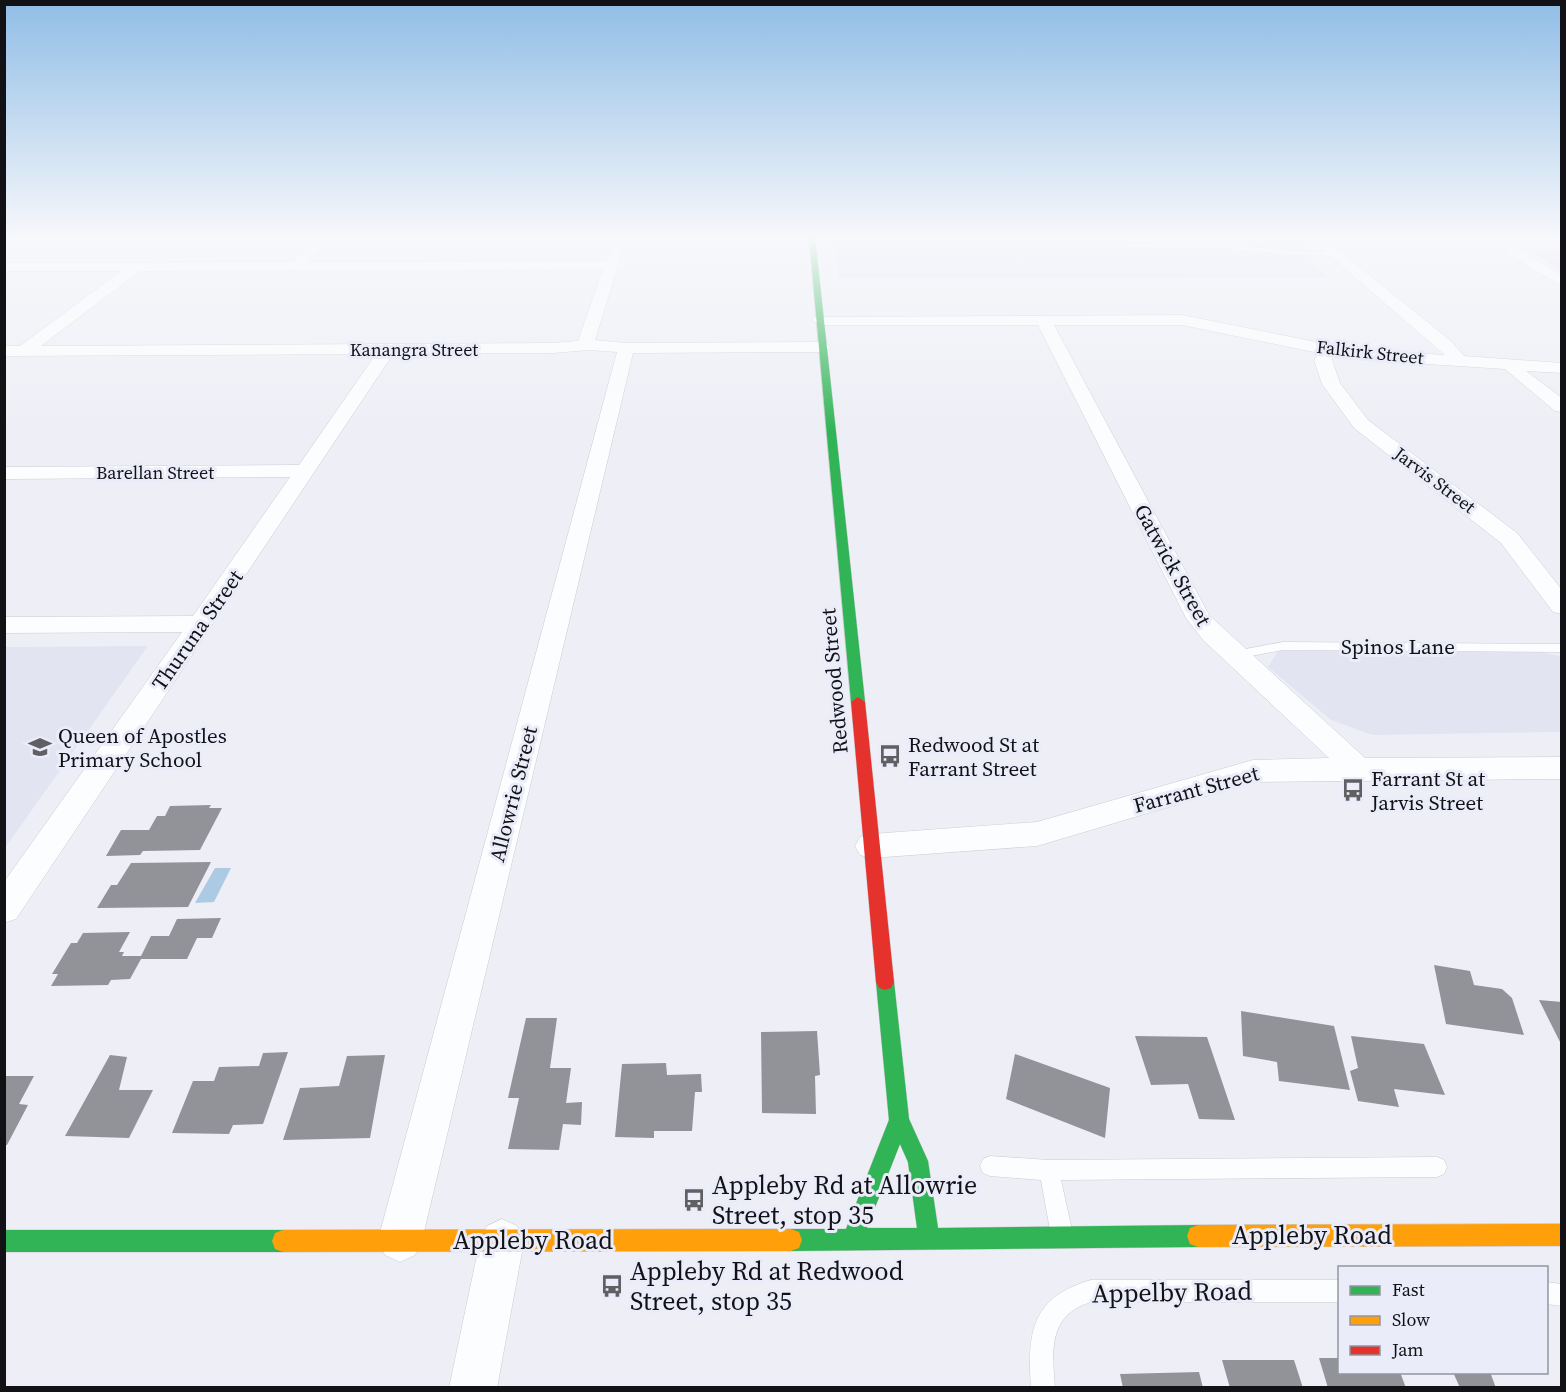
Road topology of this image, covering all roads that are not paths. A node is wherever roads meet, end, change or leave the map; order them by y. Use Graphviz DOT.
graph roads {
  1 [pos="89,302"];
  2 [pos="600,302"];
  3 [pos="818,302"];
  4 [pos="1393,302"];
  5 [pos="1043,319"];
  6 [pos="820,320"];
  7 [pos="585,345"];
  8 [pos="824,347"];
  9 [pos="626,348"];
  10 [pos="388,349"];
  11 [pos="25,350"];
  12 [pos="1329,350"];
  13 [pos="4,351"];
  14 [pos="1460,361"];
  15 [pos="1510,364"];
  16 [pos="1562,368"];
  17 [pos="1562,407"];
  18 [pos="306,471"];
  19 [pos="4,473"];
  20 [pos="1562,607"];
  21 [pos="199,624"];
  22 [pos="4,625"];
  23 [pos="1562,648"];
  24 [pos="1235,654"];
  25 [pos="1562,768"];
  26 [pos="1358,769"];
  27 [pos="871,846"];
  28 [pos="4,909"];
  29 [pos="899,1120"];
  30 [pos="990,1166"];
  31 [pos="1437,1167"];
  32 [pos="1049,1170"];
  33 [pos="1562,1235"];
  34 [pos="1062,1236"];
  35 [pos="929,1239"];
  36 [pos="4,1240"];
  37 [pos="400,1240"];
  38 [pos="852,1240"];
  39 [pos="502,1241"];
  40 [pos="1338,1291"];
  41 [pos="473,1388"];
  42 [pos="1043,1388"];
  1 -- 11 [label="street"];
  2 -- 7 [label="street"];
  3 -- 6 [label="street, Redwood Street"];
  4 -- 14 [label="street"];
  5 -- 6 [label="street, Falkirk Street"];
  5 -- 12 [label="street, Falkirk Street"];
  5 -- 24 [label="street, Gatwick Street"];
  6 -- 8 [label="street, Redwood Street"];
  7 -- 9 [label="street, Kanangra Street"];
  7 -- 10 [label="street, Kanangra Street"];
  8 -- 9 [label="street, Kanangra Street"];
  8 -- 27 [label="street, Redwood Street"];
  9 -- 37 [label="street, Allowrie Street"];
  10 -- 11 [label="street, Kanangra Street"];
  10 -- 18 [label="street, Thuruna Street"];
  11 -- 13 [label="street, Kanangra Street"];
  12 -- 14 [label="street, Falkirk Street"];
  12 -- 20 [label="street, Jarvis Street"];
  14 -- 15 [label="street, Falkirk Street"];
  15 -- 16 [label="street, Falkirk Street"];
  15 -- 17 [label="street"];
  18 -- 19 [label="street, Barellan Street"];
  18 -- 21 [label="street, Thuruna Street"];
  21 -- 22 [label="street"];
  21 -- 28 [label="street, Thuruna Street"];
  23 -- 24 [label="lane, Spinos Lane"];
  24 -- 26 [label="street, Gatwick Street"];
  25 -- 26 [label="street, Farrant Street"];
  26 -- 27 [label="street, Farrant Street"];
  27 -- 29 [label="street, Redwood Street"];
  29 -- 35 [label="street, Redwood Street"];
  29 -- 38 [label="street, Redwood Street"];
  30 -- 32 [label="lane"];
  31 -- 32 [label="lane"];
  32 -- 34 [label="lane"];
  33 -- 34 [label="street, Appleby Road"];
  34 -- 35 [label="street, Appleby Road"];
  35 -- 38 [label="street, Appleby Road"];
  36 -- 37 [label="street, Appleby Road"];
  37 -- 39 [label="street, Appleby Road"];
  38 -- 39 [label="street, Appleby Road"];
  39 -- 41 [label="street"];
  40 -- 42 [label="lane, Appelby Road"];
}
